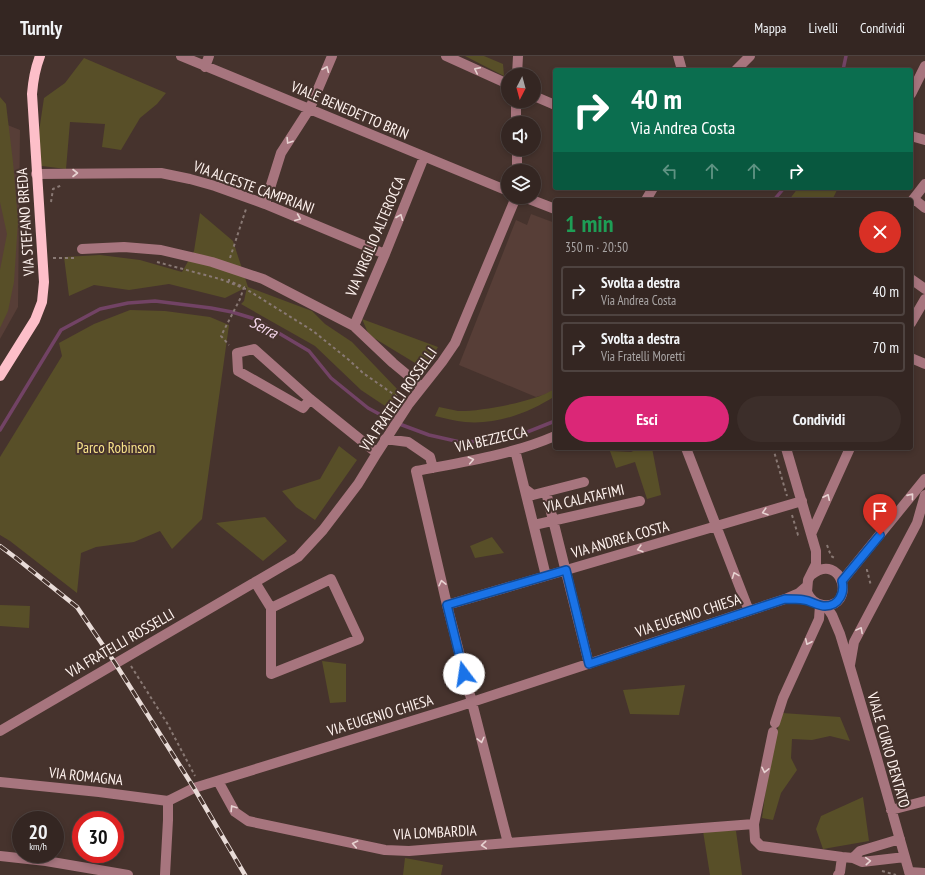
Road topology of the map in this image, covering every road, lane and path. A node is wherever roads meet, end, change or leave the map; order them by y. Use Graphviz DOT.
graph roads {
  1 [pos="40,56"];
  2 [pos="181,56"];
  3 [pos="210,56"];
  4 [pos="332,56"];
  5 [pos="446,56"];
  6 [pos="518,56"];
  7 [pos="678,56"];
  8 [pos="750,56"];
  9 [pos="925,66"];
  10 [pos="205,67"];
  11 [pos="517,68"];
  12 [pos="681,68"];
  13 [pos="741,68"];
  14 [pos="501,81"];
  15 [pos="913,90"];
  16 [pos="541,99"];
  17 [pos="553,104"];
  18 [pos="310,108"];
  19 [pos="913,137"];
  20 [pos="925,140"];
  21 [pos="424,157"];
  22 [pos="36,174"];
  23 [pos="925,184"];
  24 [pos="501,188"];
  25 [pos="249,198"];
  26 [pos="913,200"];
  27 [pos="913,202"];
  28 [pos="265,204"];
  29 [pos="513,204"];
  30 [pos="541,204"];
  31 [pos="553,208"];
  32 [pos="925,208"];
  33 [pos="82,249"];
  34 [pos="385,254"];
  35 [pos="227,267"];
  36 [pos="913,281"];
  37 [pos="925,289"];
  38 [pos="925,299"];
  39 [pos="913,320"];
  40 [pos="354,326"];
  41 [pos="237,353"];
  42 [pos="913,359"];
  43 [pos="925,364"];
  44 [pos="0,376"];
  45 [pos="422,387"];
  46 [pos="310,400"];
  47 [pos="388,435"];
  48 [pos="553,437"];
  49 [pos="515,450"];
  50 [pos="688,450"];
  51 [pos="774,450"];
  52 [pos="787,450"];
  53 [pos="849,450"];
  54 [pos="376,452"];
  55 [pos="433,468"];
  56 [pos="925,479"];
  57 [pos="584,482"];
  58 [pos="525,489"];
  59 [pos="546,492"];
  60 [pos="925,495"];
  61 [pos="640,501"];
  62 [pos="802,501"];
  63 [pos="789,505"];
  64 [pos="554,520"];
  65 [pos="534,525"];
  66 [pos="716,526"];
  67 [pos="812,532"];
  68 [pos="826,544"];
  69 [pos="816,551"];
  70 [pos="853,568"];
  71 [pos="566,570"];
  72 [pos="833,571"];
  73 [pos="811,575"];
  74 [pos="546,576"];
  75 [pos="842,581"];
  76 [pos="255,582"];
  77 [pos="807,586"];
  78 [pos="872,592"];
  79 [pos="785,599"];
  80 [pos="837,602"];
  81 [pos="820,604"];
  82 [pos="447,605"];
  83 [pos="271,608"];
  84 [pos="749,611"];
  85 [pos="840,634"];
  86 [pos="125,657"];
  87 [pos="589,664"];
  88 [pos="850,667"];
  89 [pos="471,702"];
  90 [pos="0,731"];
  91 [pos="218,781"];
  92 [pos="0,782"];
  93 [pos="200,786"];
  94 [pos="925,800"];
  95 [pos="168,801"];
  96 [pos="891,810"];
  97 [pos="754,824"];
  98 [pos="900,839"];
  99 [pos="508,843"];
  100 [pos="0,856"];
  101 [pos="905,857"];
  102 [pos="842,858"];
  103 [pos="853,858"];
  104 [pos="877,870"];
  105 [pos="909,873"];
  106 [pos="925,873"];
  107 [pos="128,875"];
  108 [pos="165,875"];
  109 [pos="838,875"];
  110 [pos="896,875"];
  1 -- 22 [label="main road, VIA STEFANO BREDA"];
  2 -- 10 [label="street, VIALE BENEDETTO BRIN"];
  3 -- 10 [label="street"];
  18 -- 4 [label="street, one-way"];
  14 -- 5 [label="street, one-way"];
  6 -- 11 [label="street"];
  7 -- 12 [label="street"];
  8 -- 13 [label="street"];
  9 -- 15 [label="street"];
  10 -- 18 [label="street, VIALE BENEDETTO BRIN"];
  16 -- 17 [label="street"];
  18 -- 21 [label="street, VIALE BENEDETTO BRIN"];
  18 -- 28 [label="street, one-way"];
  19 -- 20 [label="street"];
  21 -- 24 [label="street, VIALE BENEDETTO BRIN"];
  34 -- 21 [label="street, VIA VIRGILIO ALTEROCCA, one-way"];
  22 -- 25 [label="street, VIA ALCESTE CAMPRIANI, one-way"];
  22 -- 44 [label="main road, VIA STEFANO BREDA"];
  23 -- 26 [label="street"];
  25 -- 28 [label="street, VIA ALCESTE CAMPRIANI"];
  25 -- 35 [label="path"];
  27 -- 32 [label="street"];
  28 -- 34 [label="street, VIA ALCESTE CAMPRIANI, one-way"];
  29 -- 45 [label="street, VIA FRATELLI ROSSELLI"];
  30 -- 31 [label="street"];
  33 -- 35 [label="street"];
  34 -- 40 [label="street, VIA VIRGILIO ALTEROCCA"];
  35 -- 40 [label="street"];
  35 -- 41 [label="path"];
  36 -- 37 [label="street"];
  38 -- 39 [label="street"];
  40 -- 45 [label="street"];
  41 -- 46 [label="street"];
  41 -- 46 [label="street"];
  42 -- 43 [label="street"];
  45 -- 47 [label="street, VIA FRATELLI ROSSELLI"];
  46 -- 54 [label="street"];
  47 -- 54 [label="street, VIA FRATELLI ROSSELLI"];
  47 -- 55 [label="street"];
  48 -- 49 [label="street, VIA BEZZECCA"];
  55 -- 49 [label="street, VIA BEZZECCA, one-way"];
  49 -- 58 [label="street"];
  50 -- 66 [label="street"];
  51 -- 63 [label="path"];
  52 -- 62 [label="street"];
  67 -- 53 [label="street, one-way"];
  54 -- 76 [label="street, VIA FRATELLI ROSSELLI"];
  82 -- 55 [label="street, VIA BEZZECCA, one-way"];
  70 -- 56 [label="street, one-way"];
  57 -- 59 [label="street"];
  58 -- 59 [label="street"];
  58 -- 65 [label="street"];
  59 -- 64 [label="street"];
  88 -- 60 [label="street, one-way"];
  61 -- 64 [label="street, VIA CALATAFIMI"];
  62 -- 63 [label="street, VIA ANDREA COSTA"];
  62 -- 67 [label="street"];
  63 -- 66 [label="street, VIA ANDREA COSTA, one-way"];
  63 -- 67 [label="path"];
  64 -- 65 [label="street, VIA CALATAFIMI"];
  64 -- 71 [label="street"];
  65 -- 74 [label="street"];
  66 -- 71 [label="street, VIA ANDREA COSTA, one-way"];
  84 -- 66 [label="street, one-way"];
  67 -- 69 [label="street"];
  68 -- 70 [label="path"];
  69 -- 72 [label="street"];
  69 -- 73 [label="street"];
  70 -- 75 [label="street"];
  70 -- 78 [label="path"];
  71 -- 74 [label="street, VIA ANDREA COSTA"];
  71 -- 87 [label="street"];
  72 -- 73 [label="street"];
  72 -- 75 [label="street"];
  73 -- 77 [label="street"];
  74 -- 82 [label="street, VIA ANDREA COSTA"];
  75 -- 80 [label="street"];
  76 -- 83 [label="street"];
  76 -- 86 [label="street, VIA FRATELLI ROSSELLI"];
  77 -- 79 [label="street, VIA EUGENIO CHIESA"];
  77 -- 81 [label="street"];
  79 -- 81 [label="street, VIA EUGENIO CHIESA"];
  79 -- 84 [label="street, VIA EUGENIO CHIESA"];
  80 -- 81 [label="street"];
  80 -- 85 [label="street, VIALE CURIO DENTATO"];
  81 -- 85 [label="street, VIALE CURIO DENTATO"];
  81 -- 97 [label="street, one-way"];
  82 -- 89 [label="street"];
  83 -- 83 [label="street"];
  84 -- 87 [label="street, VIA EUGENIO CHIESA"];
  85 -- 88 [label="street, VIALE CURIO DENTATO"];
  86 -- 90 [label="street, VIA FRATELLI ROSSELLI"];
  86 -- 93 [label="path"];
  87 -- 89 [label="street, VIA EUGENIO CHIESA"];
  88 -- 96 [label="street, VIALE CURIO DENTATO"];
  89 -- 91 [label="street, VIA EUGENIO CHIESA"];
  89 -- 99 [label="street, one-way"];
  91 -- 93 [label="street, VIA EUGENIO CHIESA"];
  99 -- 91 [label="street, VIA LOMBARDIA, one-way"];
  92 -- 95 [label="street, VIA ROMAGNA"];
  93 -- 95 [label="street, VIA EUGENIO CHIESA"];
  94 -- 96 [label="street"];
  95 -- 108 [label="street"];
  96 -- 98 [label="street, VIALE CURIO DENTATO"];
  97 -- 99 [label="street, VIA LOMBARDIA"];
  97 -- 102 [label="street"];
  98 -- 101 [label="street, VIALE CURIO DENTATO"];
  98 -- 103 [label="street"];
  100 -- 107 [label="street"];
  103 -- 101 [label="street, one-way"];
  101 -- 105 [label="street, VIALE CURIO DENTATO"];
  102 -- 103 [label="street"];
  102 -- 109 [label="street"];
  104 -- 110 [label="path"];
  105 -- 106 [label="street"];
}
